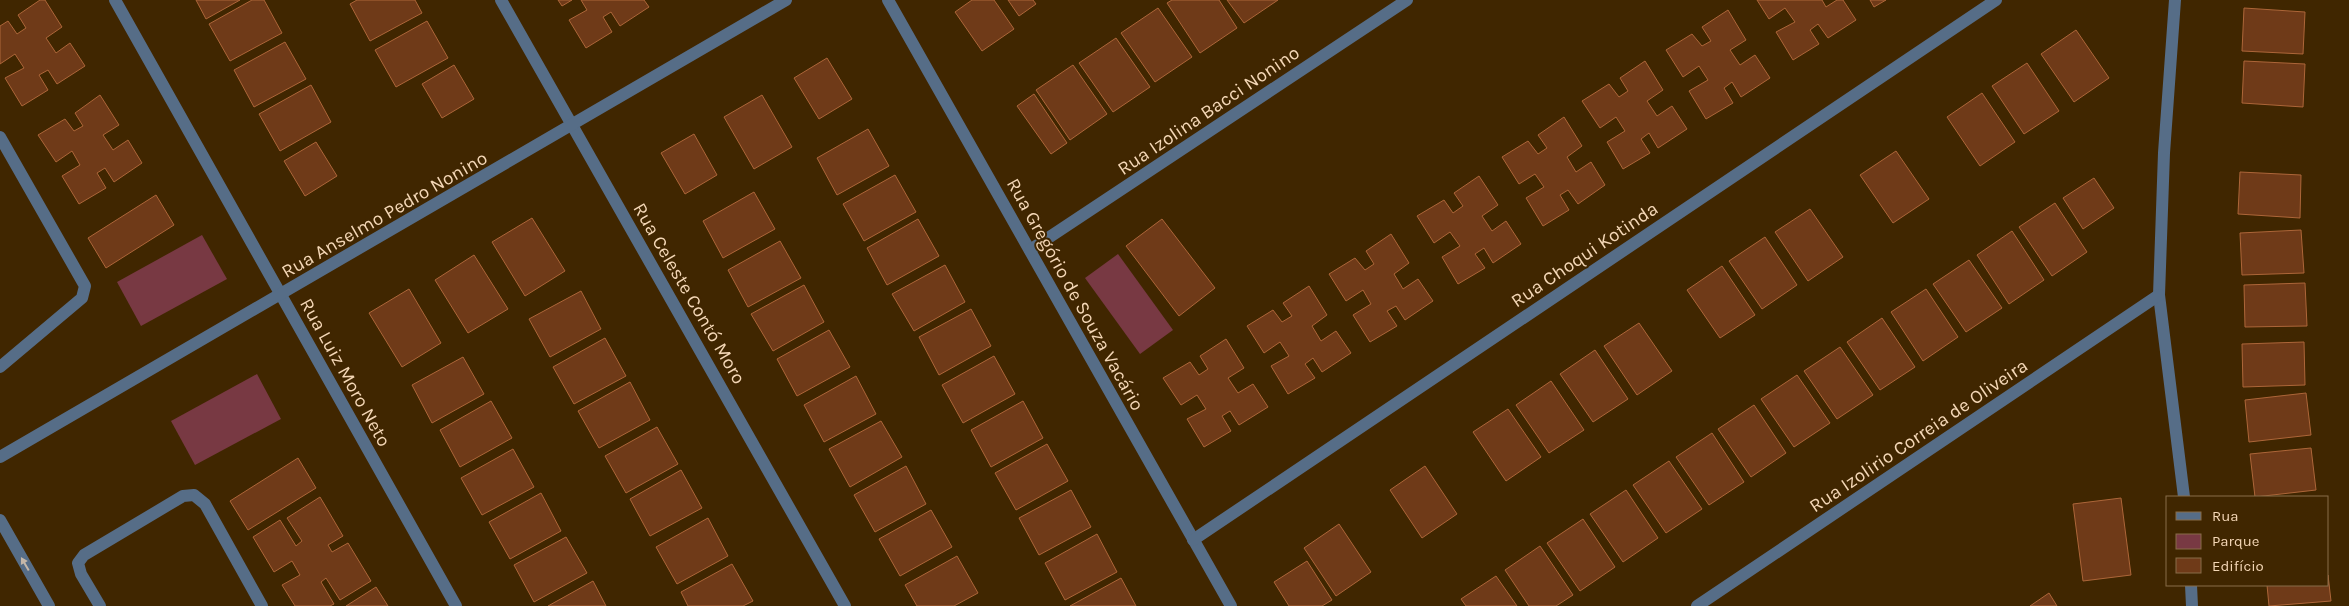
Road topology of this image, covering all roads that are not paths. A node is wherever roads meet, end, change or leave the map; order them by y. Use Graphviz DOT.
graph roads {
  1 [pos="115,0"];
  2 [pos="501,0"];
  3 [pos="786,0"];
  4 [pos="888,0"];
  5 [pos="1407,0"];
  6 [pos="1996,0"];
  7 [pos="2175,0"];
  8 [pos="573,125"];
  9 [pos="0,137"];
  10 [pos="1030,250"];
  11 [pos="281,295"];
  12 [pos="2159,295"];
  13 [pos="0,367"];
  14 [pos="0,457"];
  15 [pos="2184,496"];
  16 [pos="0,520"];
  17 [pos="1194,540"];
  18 [pos="2192,586"];
  19 [pos="49,606"];
  20 [pos="100,606"];
  21 [pos="262,606"];
  22 [pos="456,606"];
  23 [pos="845,606"];
  24 [pos="1231,606"];
  25 [pos="1697,606"];
  26 [pos="2192,606"];
  1 -- 11 [label="street, Rua Luiz Moro Neto"];
  2 -- 8 [label="street, Rua Celeste Contó Moro"];
  3 -- 8 [label="street, Rua Anselmo Pedro Nonino"];
  4 -- 10 [label="street, Rua Gregório de Souza Vacário"];
  5 -- 10 [label="street, Rua Izolina Bacci Nonino"];
  6 -- 17 [label="street, Rua Choqui Kotinda"];
  7 -- 12 [label="street"];
  8 -- 11 [label="street, Rua Anselmo Pedro Nonino"];
  8 -- 23 [label="street, Rua Celeste Contó Moro"];
  9 -- 13 [label="street"];
  10 -- 17 [label="street, Rua Gregório de Souza Vacário"];
  11 -- 14 [label="street, Rua Anselmo Pedro Nonino"];
  11 -- 22 [label="street, Rua Luiz Moro Neto"];
  12 -- 15 [label="street"];
  12 -- 25 [label="street, Rua Izolirio Correia de Oliveira"];
  19 -- 16 [label="street, one-way"];
  17 -- 24 [label="street, Rua Gregório de Souza Vacário"];
  18 -- 26 [label="street"];
  20 -- 21 [label="street"];
}
